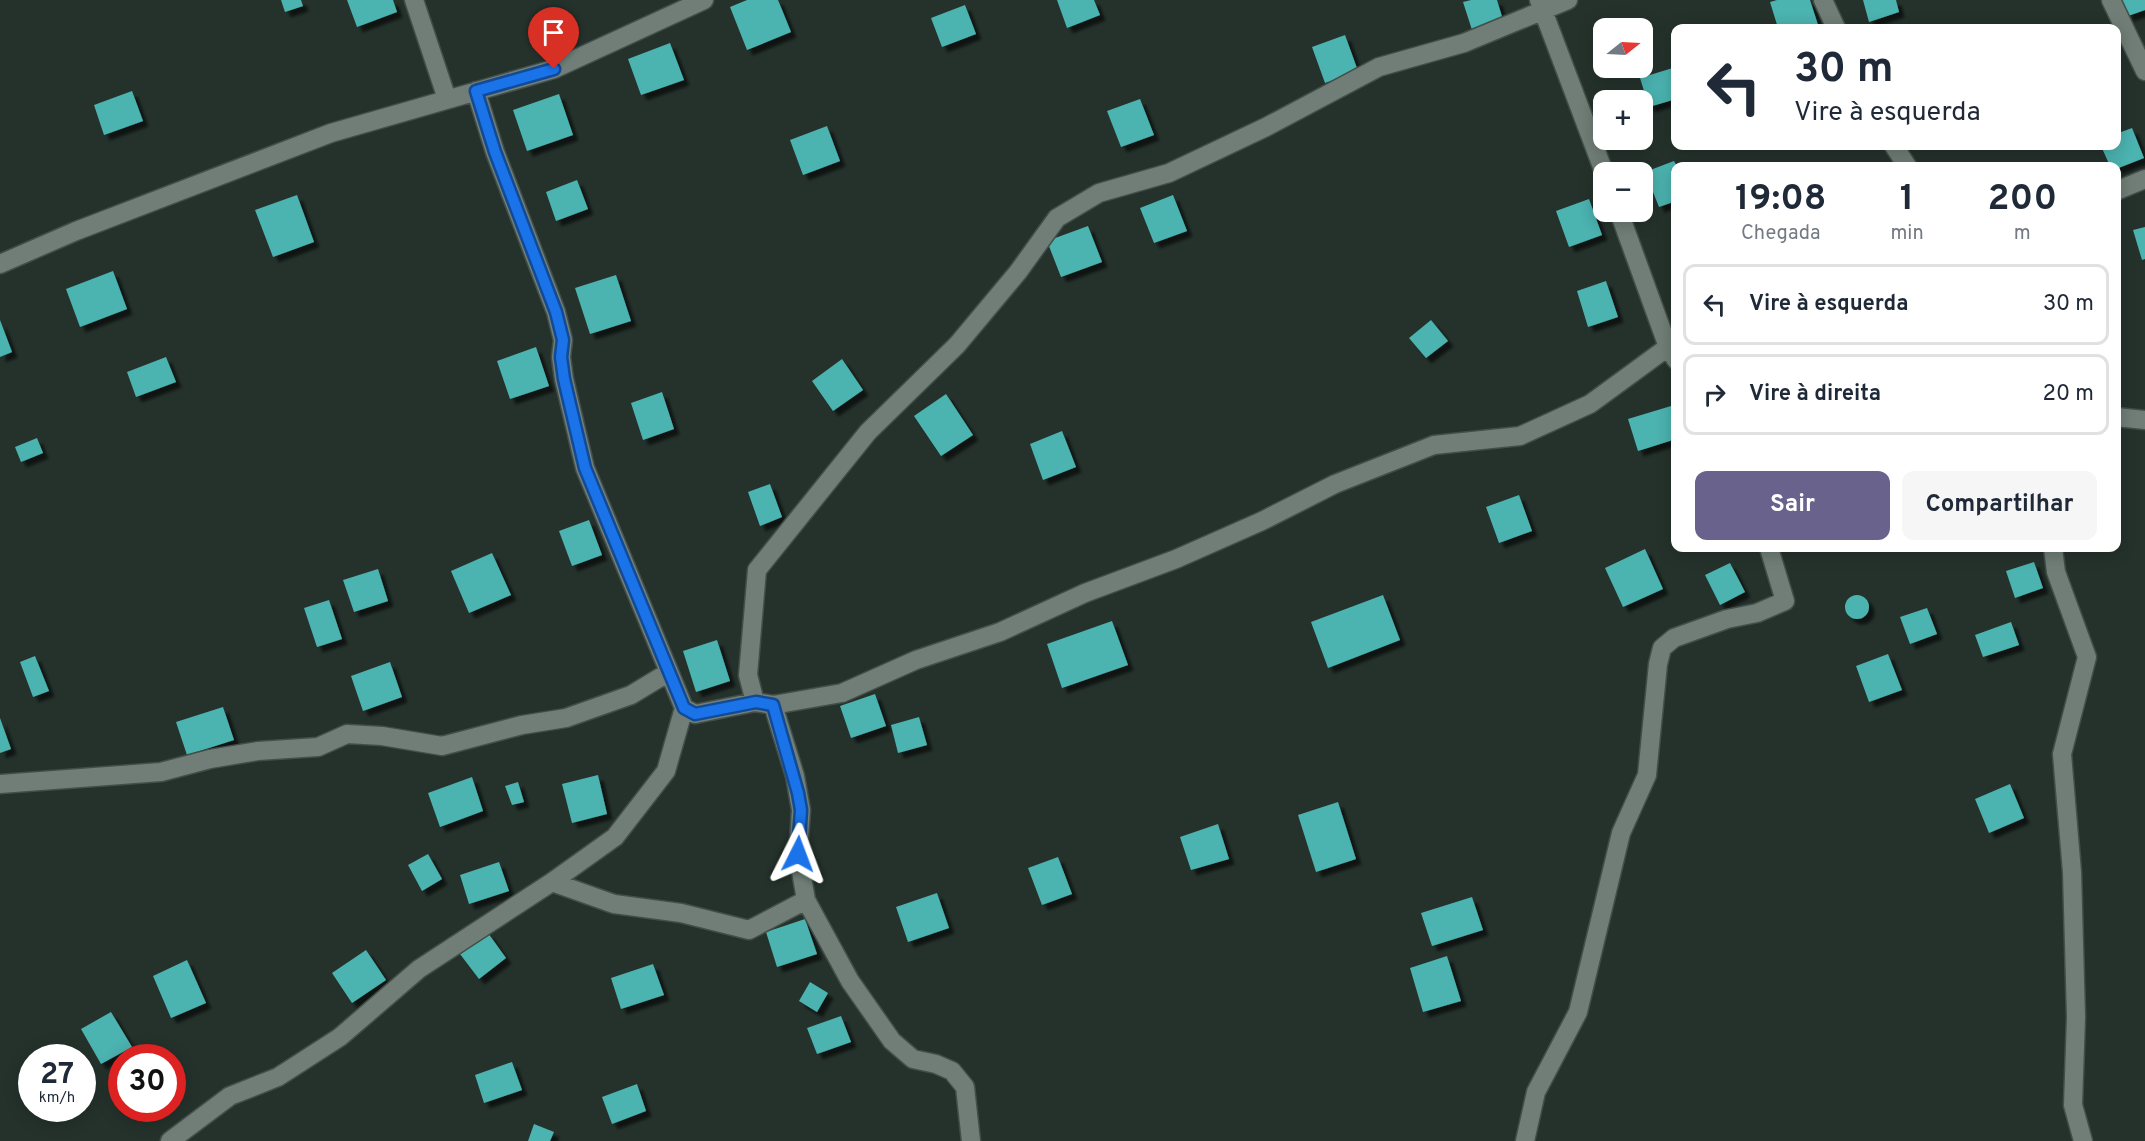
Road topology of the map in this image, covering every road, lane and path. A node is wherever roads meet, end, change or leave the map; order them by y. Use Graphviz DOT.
graph roads {
  1 [pos="414,0"];
  2 [pos="704,0"];
  3 [pos="1568,0"];
  4 [pos="1823,0"];
  5 [pos="2111,0"];
  6 [pos="1541,4"];
  7 [pos="1834,24"];
  8 [pos="2145,71"];
  9 [pos="476,91"];
  10 [pos="447,99"];
  11 [pos="1600,162"];
  12 [pos="2145,179"];
  13 [pos="2121,189"];
  14 [pos="1622,222"];
  15 [pos="0,264"];
  16 [pos="1671,346"];
  17 [pos="1671,352"];
  18 [pos="2121,418"];
  19 [pos="2145,420"];
  20 [pos="1769,552"];
  21 [pos="2054,552"];
  22 [pos="669,672"];
  23 [pos="764,704"];
  24 [pos="684,708"];
  25 [pos="0,784"];
  26 [pos="552,882"];
  27 [pos="807,900"];
  28 [pos="170,1141"];
  29 [pos="971,1141"];
  30 [pos="1525,1141"];
  31 [pos="2083,1141"];
  1 -- 10 [label="street"];
  2 -- 9 [label="street"];
  3 -- 6 [label="street"];
  4 -- 7 [label="street"];
  5 -- 8 [label="street"];
  6 -- 11 [label="street"];
  6 -- 23 [label="street"];
  9 -- 10 [label="street"];
  9 -- 22 [label="street"];
  10 -- 15 [label="street"];
  12 -- 13 [label="street"];
  14 -- 16 [label="street"];
  17 -- 23 [label="street"];
  18 -- 19 [label="street"];
  20 -- 30 [label="street"];
  21 -- 31 [label="street"];
  22 -- 24 [label="street"];
  22 -- 25 [label="street"];
  23 -- 24 [label="street"];
  23 -- 27 [label="street"];
  24 -- 26 [label="street"];
  26 -- 27 [label="street"];
  26 -- 28 [label="street"];
  27 -- 29 [label="street"];
}
